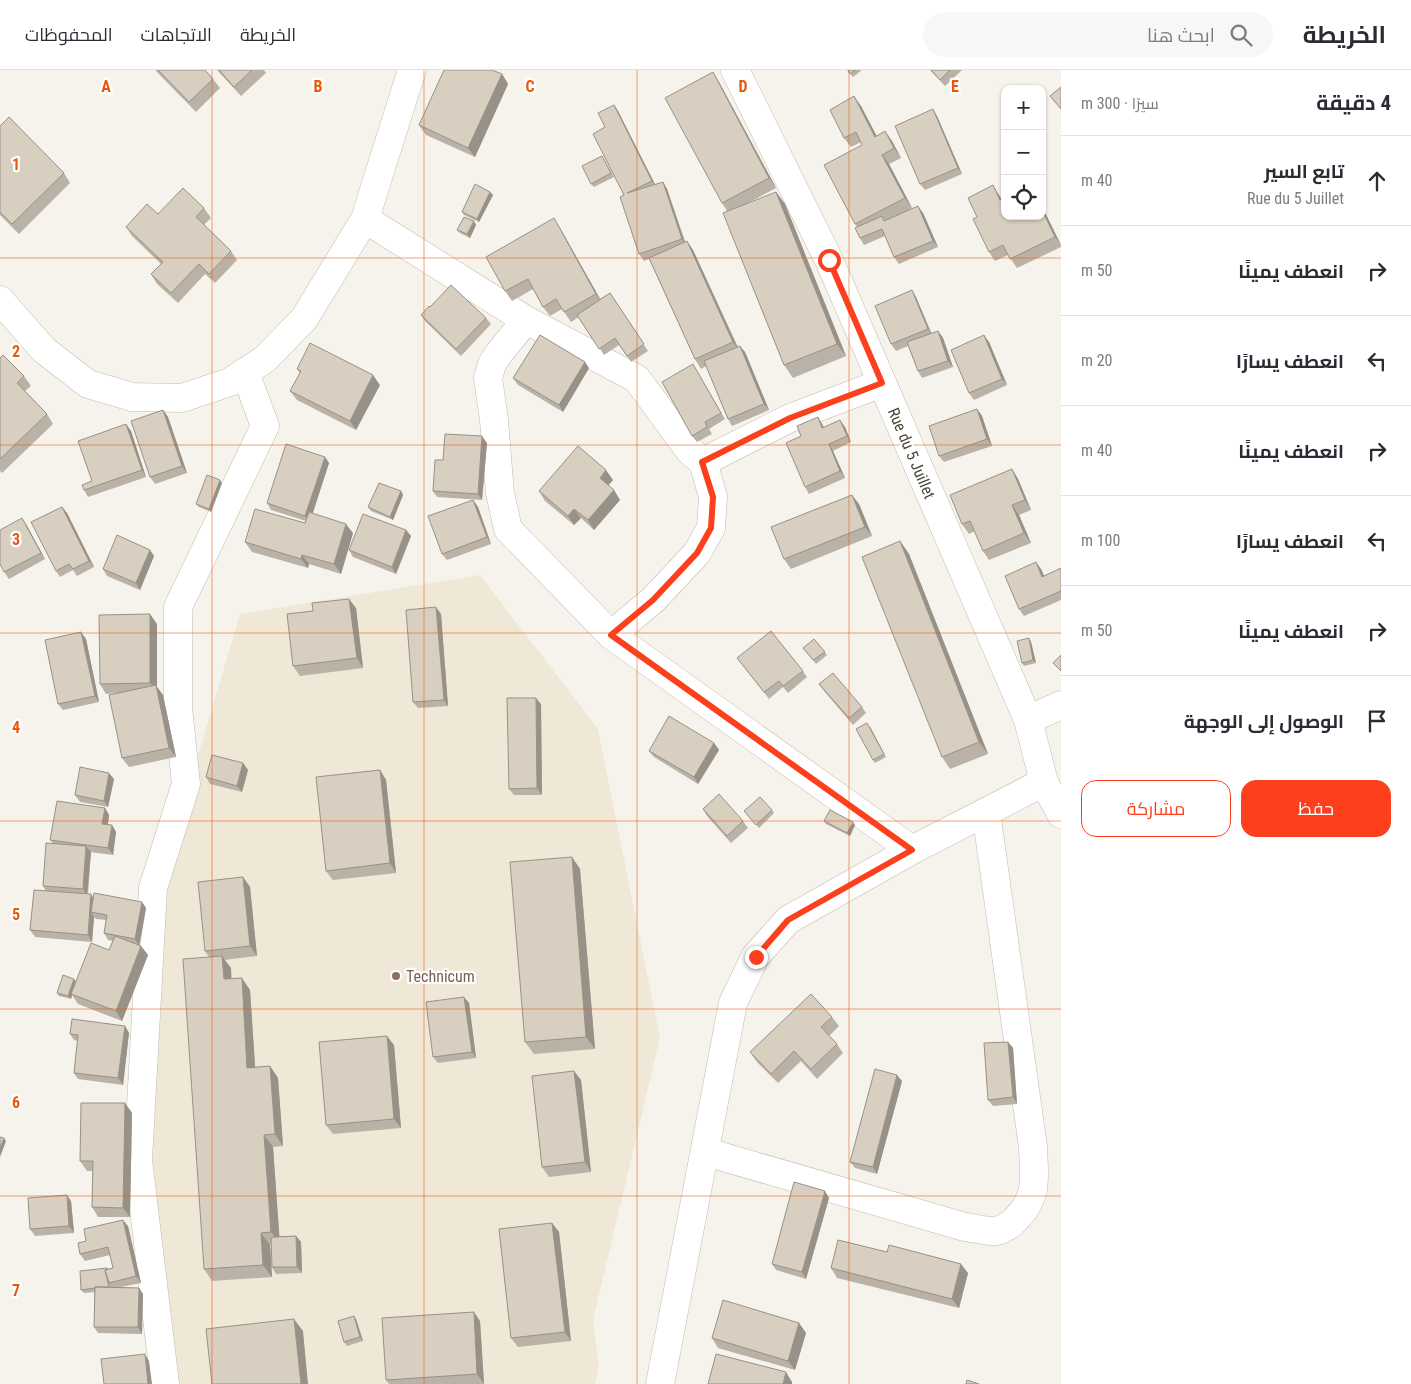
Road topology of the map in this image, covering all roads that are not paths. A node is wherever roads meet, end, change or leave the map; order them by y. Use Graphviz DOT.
graph roads {
  1 [pos="412,70"];
  2 [pos="735,70"];
  3 [pos="366,219"];
  4 [pos="0,300"];
  5 [pos="526,320"];
  6 [pos="245,372"];
  7 [pos="882,383"];
  8 [pos="702,462"];
  9 [pos="611,635"];
  10 [pos="1061,705"];
  11 [pos="1028,720"];
  12 [pos="1044,782"];
  13 [pos="986,812"];
  14 [pos="1061,814"];
  15 [pos="912,850"];
  16 [pos="706,1152"];
  17 [pos="166,1384"];
  18 [pos="660,1384"];
  1 -- 3 [label="street"];
  2 -- 7 [label="street, Rue du 5 Juillet"];
  3 -- 5 [label="street"];
  3 -- 6 [label="street"];
  4 -- 6 [label="street"];
  5 -- 8 [label="street"];
  5 -- 9 [label="street"];
  6 -- 17 [label="street"];
  7 -- 8 [label="street"];
  7 -- 11 [label="street, Rue du 5 Juillet"];
  8 -- 9 [label="street"];
  9 -- 15 [label="street"];
  10 -- 11 [label="street"];
  11 -- 12 [label="street, Rue du 5 Juillet"];
  12 -- 13 [label="street"];
  12 -- 14 [label="street, Rue du 5 Juillet"];
  13 -- 15 [label="street"];
  13 -- 16 [label="street"];
  15 -- 16 [label="street"];
  16 -- 18 [label="street"];
}
